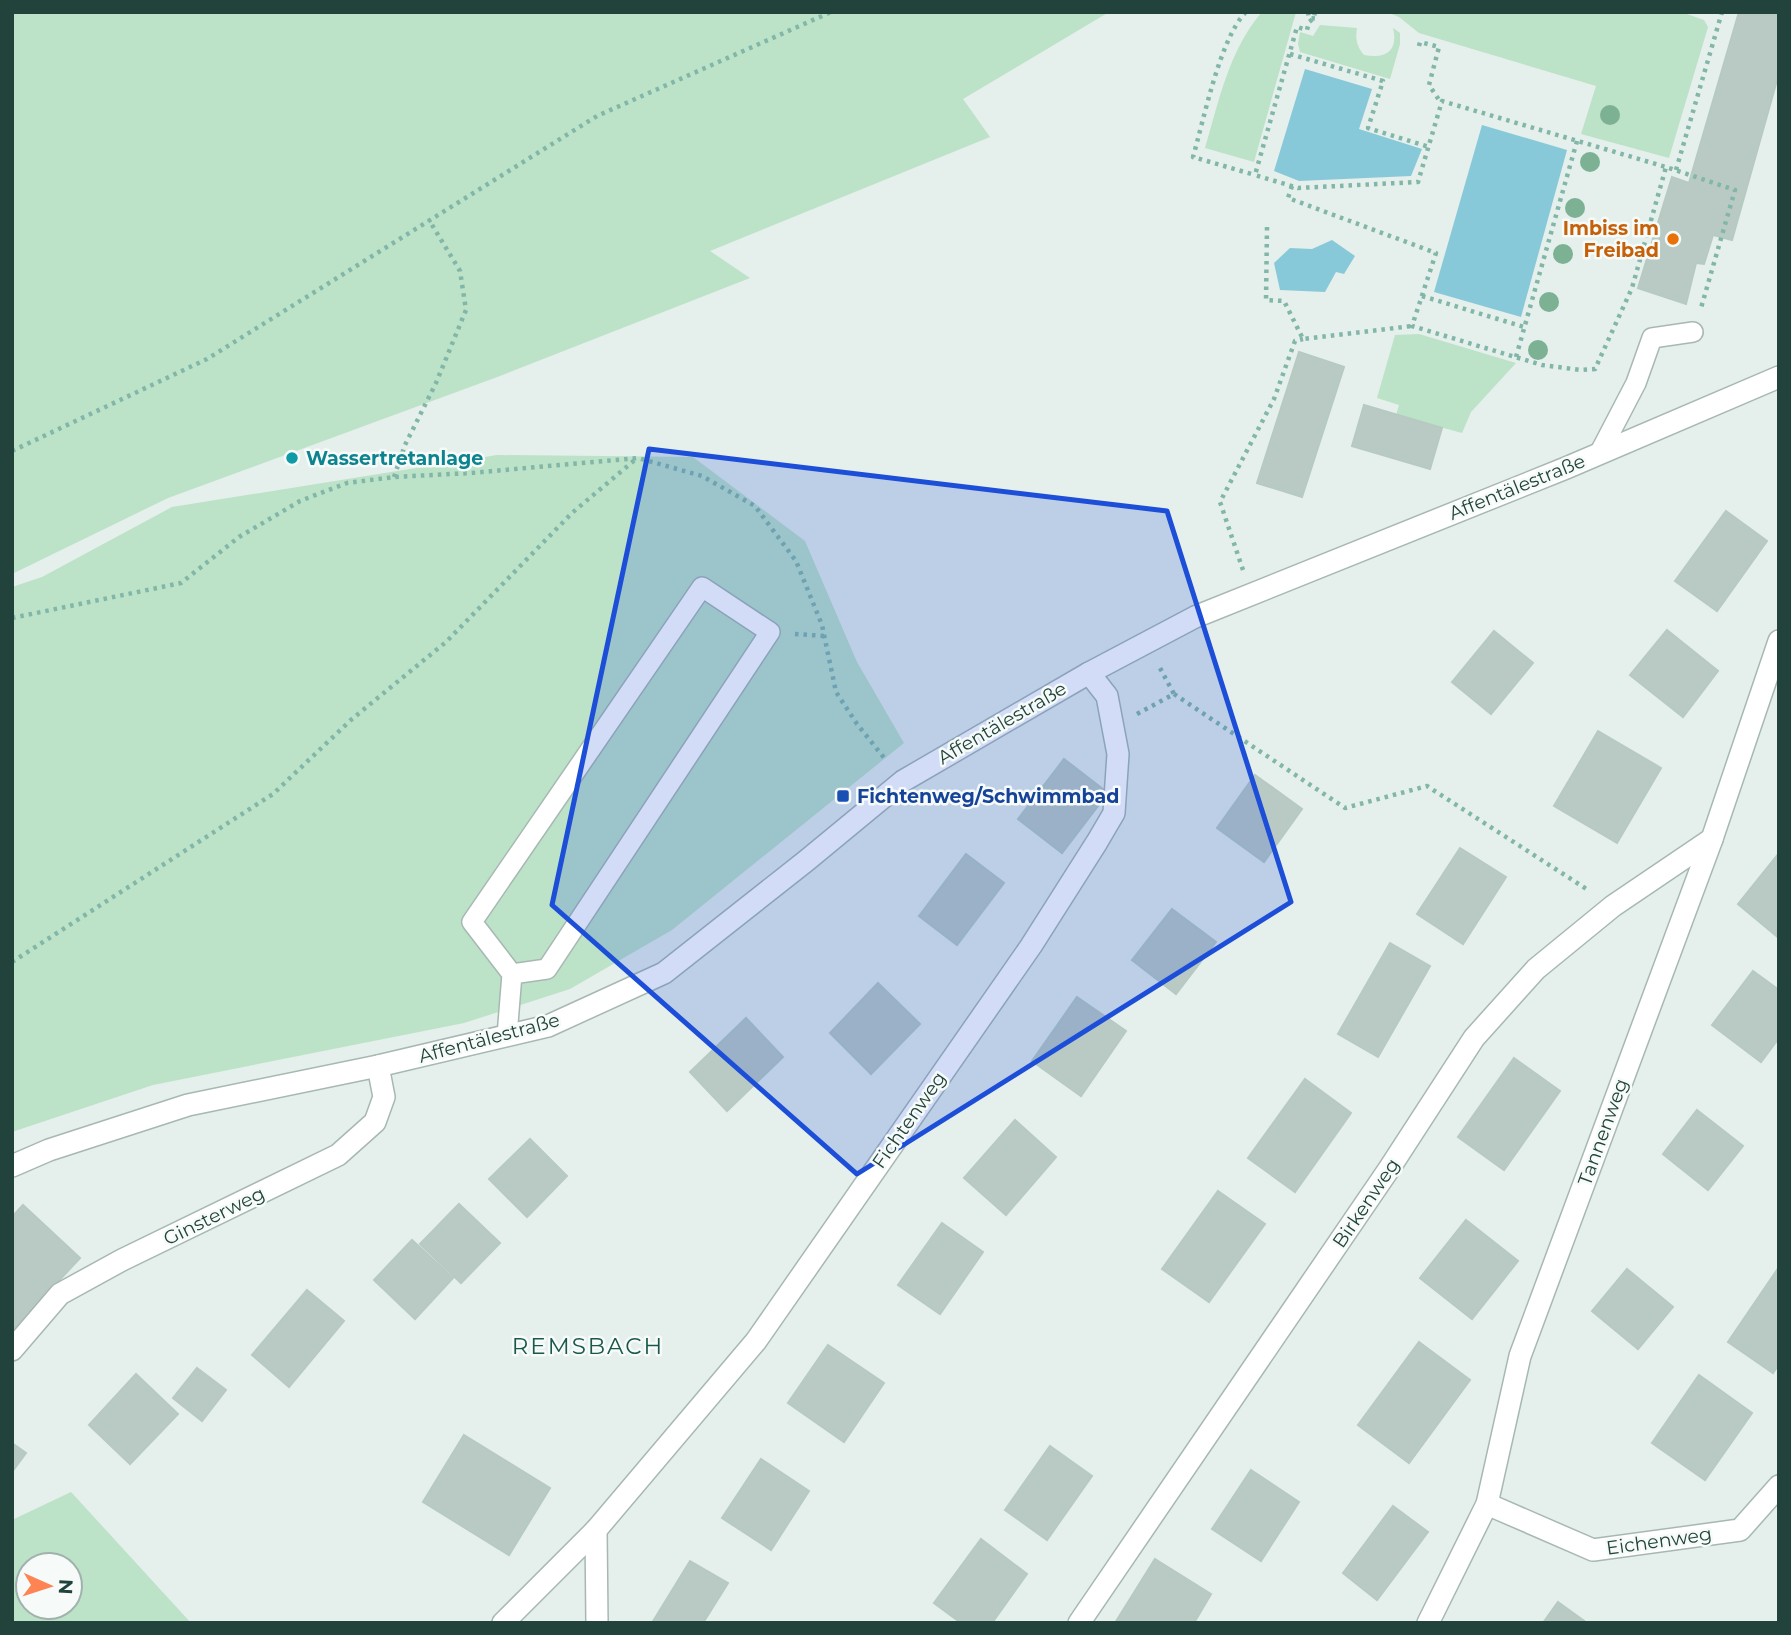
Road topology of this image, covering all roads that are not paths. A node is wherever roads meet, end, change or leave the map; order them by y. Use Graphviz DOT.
graph roads {
  1 [pos="1693,332"];
  2 [pos="1779,377"];
  3 [pos="1599,454"];
  4 [pos="1779,640"];
  5 [pos="1089,673"];
  6 [pos="1712,839"];
  7 [pos="512,974"];
  8 [pos="507,1036"];
  9 [pos="378,1066"];
  10 [pos="12,1166"];
  11 [pos="12,1350"];
  12 [pos="1779,1486"];
  13 [pos="1487,1504"];
  14 [pos="596,1530"];
  15 [pos="503,1623"];
  16 [pos="597,1623"];
  17 [pos="1079,1623"];
  18 [pos="1428,1623"];
  1 -- 3 [label="lane"];
  2 -- 3 [label="street, Affentälestraße"];
  3 -- 5 [label="street, Affentälestraße"];
  4 -- 6 [label="street, Tannenweg"];
  5 -- 8 [label="street, Affentälestraße"];
  5 -- 14 [label="street, Fichtenweg"];
  6 -- 13 [label="street, Tannenweg"];
  6 -- 17 [label="street, Birkenweg"];
  7 -- 7 [label="lane"];
  7 -- 8 [label="lane"];
  8 -- 9 [label="street, Affentälestraße"];
  9 -- 10 [label="street, Affentälestraße"];
  9 -- 11 [label="street, Ginsterweg"];
  12 -- 13 [label="street, Eichenweg"];
  13 -- 18 [label="street, Tannenweg"];
  14 -- 15 [label="street, Fichtenweg"];
  14 -- 16 [label="street"];
}
